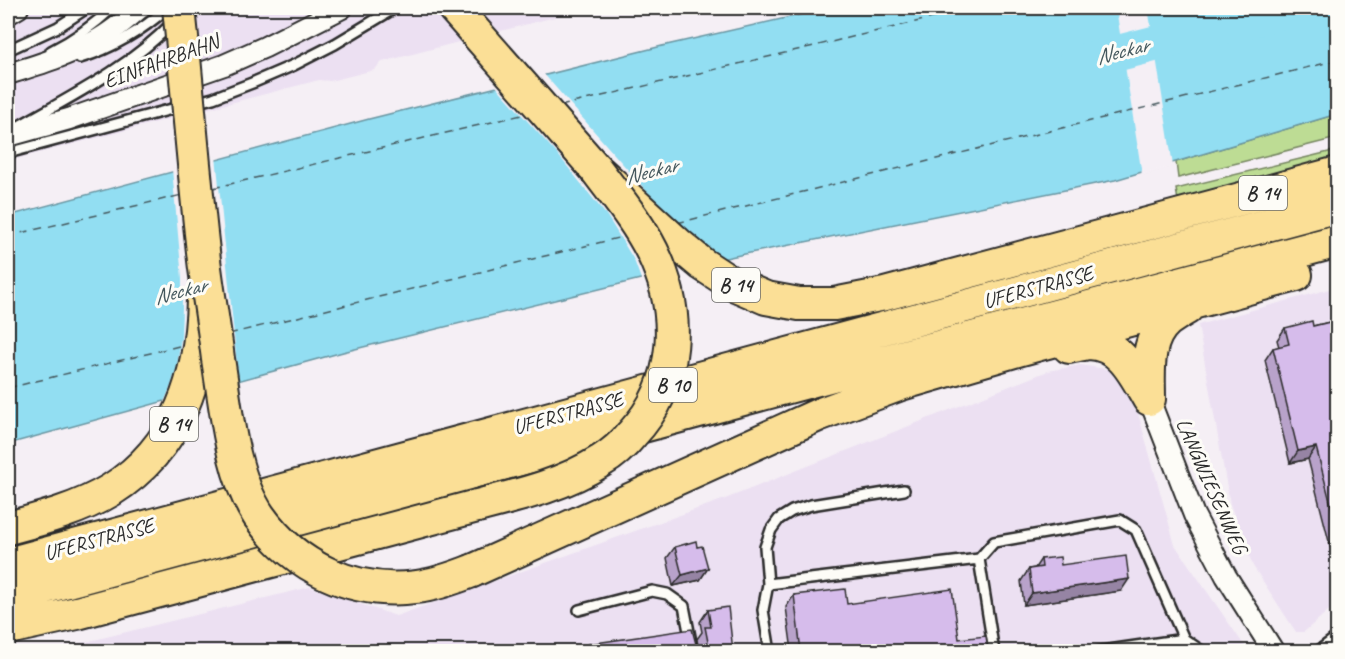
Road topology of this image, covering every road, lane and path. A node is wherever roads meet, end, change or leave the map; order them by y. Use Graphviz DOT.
graph roads {
  1 [pos="18,8"];
  2 [pos="87,8"];
  3 [pos="112,8"];
  4 [pos="140,8"];
  5 [pos="167,8"];
  6 [pos="179,8"];
  7 [pos="187,8"];
  8 [pos="395,8"];
  9 [pos="454,8"];
  10 [pos="334,10"];
  11 [pos="8,14"];
  12 [pos="8,50"];
  13 [pos="8,74"];
  14 [pos="8,135"];
  15 [pos="8,153"];
  16 [pos="594,168"];
  17 [pos="1338,173"];
  18 [pos="1338,206"];
  19 [pos="1338,241"];
  20 [pos="204,261"];
  21 [pos="1338,264"];
  22 [pos="1196,302"];
  23 [pos="1018,350"];
  24 [pos="1149,399"];
  25 [pos="904,490"];
  26 [pos="8,528"];
  27 [pos="979,559"];
  28 [pos="8,564"];
  29 [pos="768,584"];
  30 [pos="8,597"];
  31 [pos="579,610"];
  32 [pos="8,628"];
  33 [pos="1338,636"];
  34 [pos="1184,639"];
  35 [pos="693,651"];
  36 [pos="770,651"];
  37 [pos="994,651"];
  38 [pos="1095,651"];
  39 [pos="1203,651"];
  40 [pos="1274,651"];
  41 [pos="1317,651"];
  1 -- 11 [label="street"];
  2 -- 12 [label="lane"];
  3 -- 13 [label="lane"];
  4 -- 13 [label="street, EINFAHRBAHN"];
  5 -- 13 [label="lane"];
  6 -- 20 [label="highway, B 14, bridge"];
  7 -- 14 [label="lane"];
  8 -- 15 [label="lane"];
  9 -- 16 [label="highway, B 14"];
  10 -- 14 [label="street, EINFAHRBAHN"];
  16 -- 17 [label="highway, B 14, bridge"];
  16 -- 32 [label="highway, B 14, bridge"];
  18 -- 28 [label="highway, UFERSTRASSE / B 10"];
  19 -- 30 [label="highway, UFERSTRASSE / B 10"];
  20 -- 23 [label="highway, bridge"];
  20 -- 26 [label="highway, B 14, bridge"];
  21 -- 22 [label="highway"];
  22 -- 23 [label="highway"];
  22 -- 24 [label="highway"];
  23 -- 24 [label="highway"];
  24 -- 40 [label="street, LANGWIESENWEG"];
  25 -- 29 [label="lane"];
  27 -- 29 [label="lane"];
  27 -- 34 [label="lane"];
  27 -- 37 [label="lane"];
  29 -- 36 [label="lane"];
  31 -- 35 [label="lane"];
  33 -- 41 [label="lane"];
  34 -- 38 [label="lane"];
  34 -- 39 [label="lane"];
}
